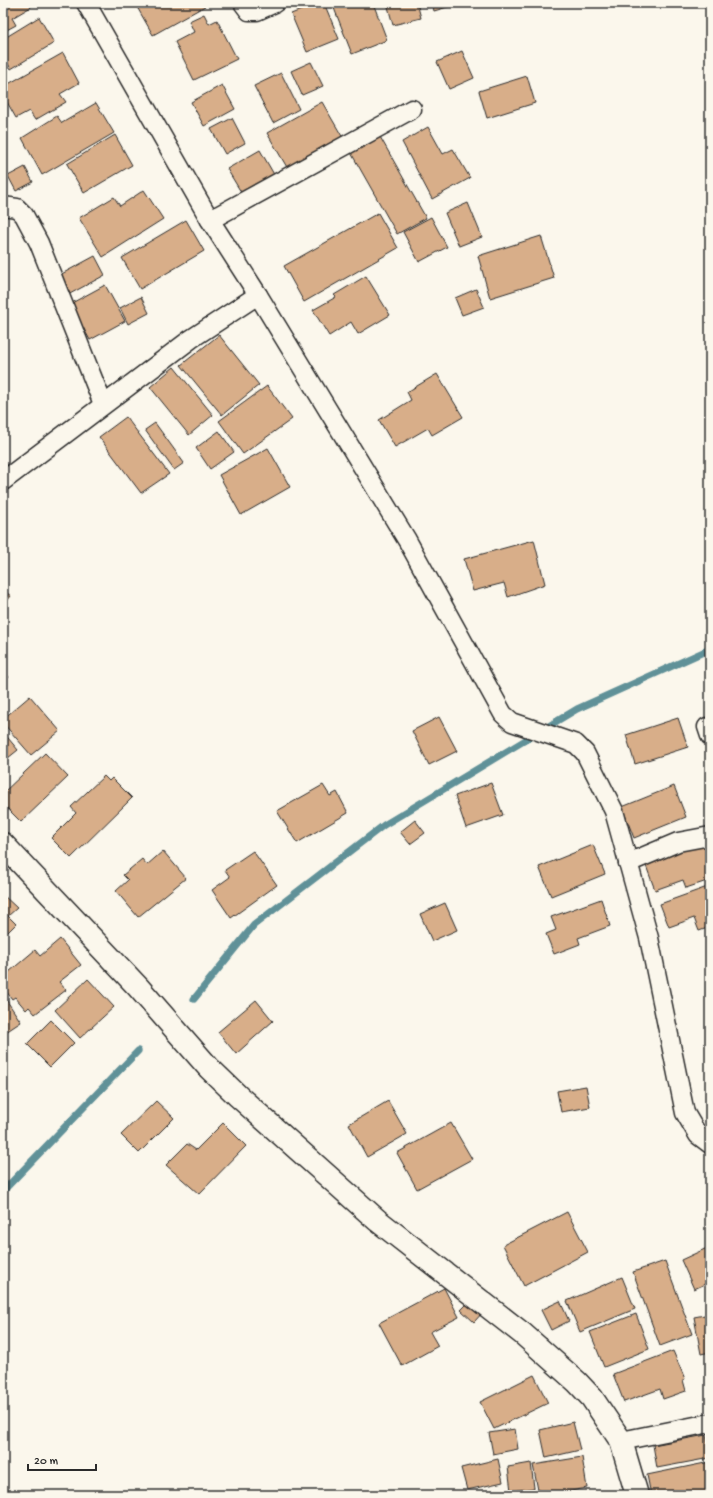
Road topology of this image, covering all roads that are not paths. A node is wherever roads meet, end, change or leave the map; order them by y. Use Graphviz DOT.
graph roads {
  1 [pos="86,3"];
  2 [pos="243,3"];
  3 [pos="275,3"];
  4 [pos="412,109"];
  5 [pos="3,206"];
  6 [pos="210,220"];
  7 [pos="258,295"];
  8 [pos="103,404"];
  9 [pos="3,481"];
  10 [pos="710,836"];
  11 [pos="3,844"];
  12 [pos="628,863"];
  13 [pos="710,1144"];
  14 [pos="710,1423"];
  15 [pos="621,1441"];
  16 [pos="637,1495"];
  1 -- 6 [label="street"];
  2 -- 3 [label="street"];
  4 -- 6 [label="street"];
  5 -- 8 [label="street"];
  6 -- 7 [label="street"];
  7 -- 8 [label="street"];
  7 -- 12 [label="street"];
  8 -- 9 [label="street"];
  10 -- 12 [label="street"];
  11 -- 15 [label="highway"];
  12 -- 13 [label="street"];
  14 -- 15 [label="street"];
  15 -- 16 [label="highway"];
}
